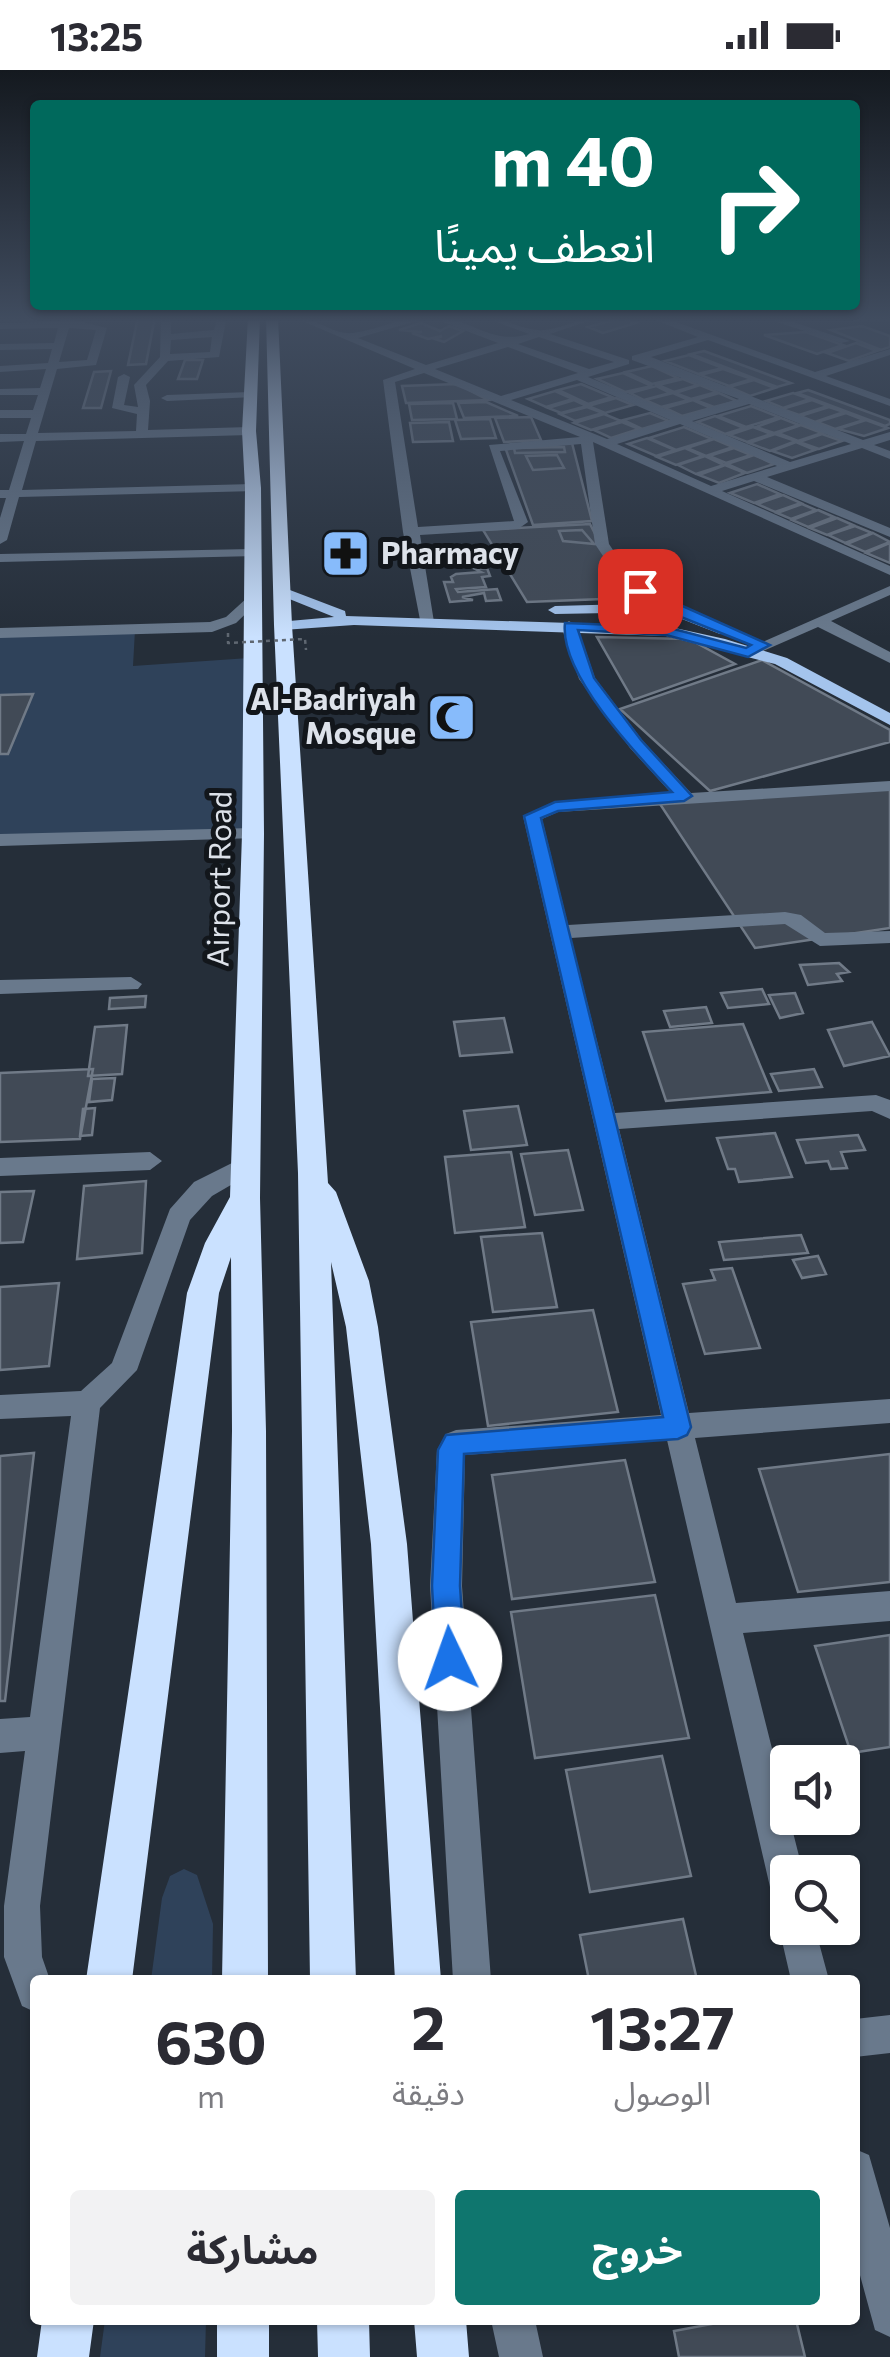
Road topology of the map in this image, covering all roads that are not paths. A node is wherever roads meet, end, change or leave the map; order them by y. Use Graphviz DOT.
graph roads {
  1 [pos="35,424"];
  2 [pos="143,424"];
  3 [pos="249,424"];
  4 [pos="270,424"];
  5 [pos="394,424"];
  6 [pos="557,424"];
  7 [pos="671,424"];
  8 [pos="687,424"];
  9 [pos="810,424"];
  10 [pos="249,432"];
  11 [pos="142,434"];
  12 [pos="890,436"];
  13 [pos="586,437"];
  14 [pos="0,438"];
  15 [pos="30,438"];
  16 [pos="606,443"];
  17 [pos="862,444"];
  18 [pos="890,455"];
  19 [pos="788,466"];
  20 [pos="753,476"];
  21 [pos="253,488"];
  22 [pos="707,491"];
  23 [pos="7,494"];
  24 [pos="890,516"];
  25 [pos="871,523"];
  26 [pos="2,531"];
  27 [pos="410,532"];
  28 [pos="890,533"];
  29 [pos="252,553"];
  30 [pos="0,558"];
  31 [pos="890,570"];
  32 [pos="890,590"];
  33 [pos="282,591"];
  34 [pos="253,600"];
  35 [pos="666,606"];
  36 [pos="426,618"];
  37 [pos="818,621"];
  38 [pos="284,626"];
  39 [pos="570,626"];
  40 [pos="0,633"];
  41 [pos="755,649"];
  42 [pos="890,658"];
  43 [pos="890,720"];
  44 [pos="890,786"];
  45 [pos="684,796"];
  46 [pos="252,834"];
  47 [pos="0,840"];
  48 [pos="559,932"];
  49 [pos="890,937"];
  50 [pos="131,984"];
  51 [pos="0,987"];
  52 [pos="890,1111"];
  53 [pos="605,1122"];
  54 [pos="150,1161"];
  55 [pos="0,1167"];
  56 [pos="313,1172"];
  57 [pos="245,1182"];
  58 [pos="87,1402"];
  59 [pos="0,1408"];
  60 [pos="890,1411"];
  61 [pos="678,1427"];
  62 [pos="890,1606"];
  63 [pos="724,1620"];
  64 [pos="42,1732"];
  65 [pos="0,1736"];
  66 [pos="780,1855"];
  67 [pos="801,1945"];
  68 [pos="110,1975"];
  69 [pos="245,1975"];
  70 [pos="333,1975"];
  71 [pos="418,1975"];
  72 [pos="472,1975"];
  73 [pos="809,1975"];
  74 [pos="30,1980"];
  75 [pos="890,2034"];
  76 [pos="860,2037"];
  77 [pos="860,2190"];
  78 [pos="890,2315"];
  79 [pos="67,2325"];
  80 [pos="243,2325"];
  81 [pos="343,2325"];
  82 [pos="440,2325"];
  83 [pos="515,2325"];
  84 [pos="64,2357"];
  85 [pos="243,2357"];
  86 [pos="344,2357"];
  87 [pos="443,2357"];
  88 [pos="521,2357"];
  1 -- 15 [label="street"];
  2 -- 11 [label="street"];
  3 -- 10 [label="highway, Airport Road"];
  4 -- 33 [label="highway, Airport Road"];
  5 -- 27 [label="street"];
  6 -- 13 [label="street"];
  7 -- 16 [label="street"];
  8 -- 19 [label="street"];
  9 -- 17 [label="street"];
  10 -- 11 [label="street"];
  10 -- 21 [label="highway, Airport Road"];
  11 -- 15 [label="street"];
  12 -- 17 [label="street"];
  13 -- 16 [label="street"];
  13 -- 27 [label="street"];
  13 -- 35 [label="street"];
  14 -- 15 [label="street"];
  15 -- 23 [label="street"];
  16 -- 22 [label="street"];
  17 -- 18 [label="street"];
  17 -- 19 [label="street"];
  19 -- 20 [label="street"];
  20 -- 22 [label="street"];
  20 -- 25 [label="street"];
  21 -- 23 [label="street"];
  21 -- 29 [label="highway, Airport Road"];
  22 -- 31 [label="street"];
  23 -- 26 [label="street"];
  24 -- 25 [label="street"];
  25 -- 28 [label="street"];
  27 -- 36 [label="street"];
  29 -- 30 [label="street"];
  29 -- 34 [label="highway, Airport Road"];
  32 -- 37 [label="street"];
  33 -- 36 [label="main road"];
  33 -- 38 [label="highway, Airport Road"];
  34 -- 40 [label="street"];
  34 -- 46 [label="highway, Airport Road"];
  35 -- 36 [label="main road"];
  35 -- 41 [label="main road"];
  36 -- 38 [label="main road"];
  36 -- 39 [label="main road"];
  37 -- 41 [label="street"];
  37 -- 42 [label="street"];
  38 -- 56 [label="highway, Airport Road"];
  39 -- 41 [label="main road"];
  39 -- 45 [label="street"];
  41 -- 43 [label="main road"];
  44 -- 45 [label="street"];
  45 -- 48 [label="street"];
  46 -- 47 [label="street"];
  46 -- 57 [label="highway, Airport Road"];
  48 -- 49 [label="street"];
  48 -- 53 [label="street"];
  50 -- 51 [label="street"];
  52 -- 53 [label="street"];
  53 -- 61 [label="street"];
  54 -- 55 [label="street"];
  56 -- 70 [label="highway, Airport Road"];
  56 -- 71 [label="highway"];
  57 -- 58 [label="street"];
  57 -- 68 [label="highway"];
  57 -- 69 [label="highway, Airport Road"];
  58 -- 59 [label="street"];
  58 -- 64 [label="street"];
  60 -- 61 [label="street"];
  61 -- 63 [label="street"];
  61 -- 72 [label="street"];
  62 -- 63 [label="street"];
  63 -- 66 [label="street"];
  64 -- 65 [label="street"];
  64 -- 74 [label="street"];
  67 -- 73 [label="street"];
  75 -- 76 [label="street"];
  77 -- 78 [label="street"];
  79 -- 84 [label="highway"];
  80 -- 85 [label="highway"];
  81 -- 86 [label="highway"];
  82 -- 87 [label="highway"];
  83 -- 88 [label="street"];
}
